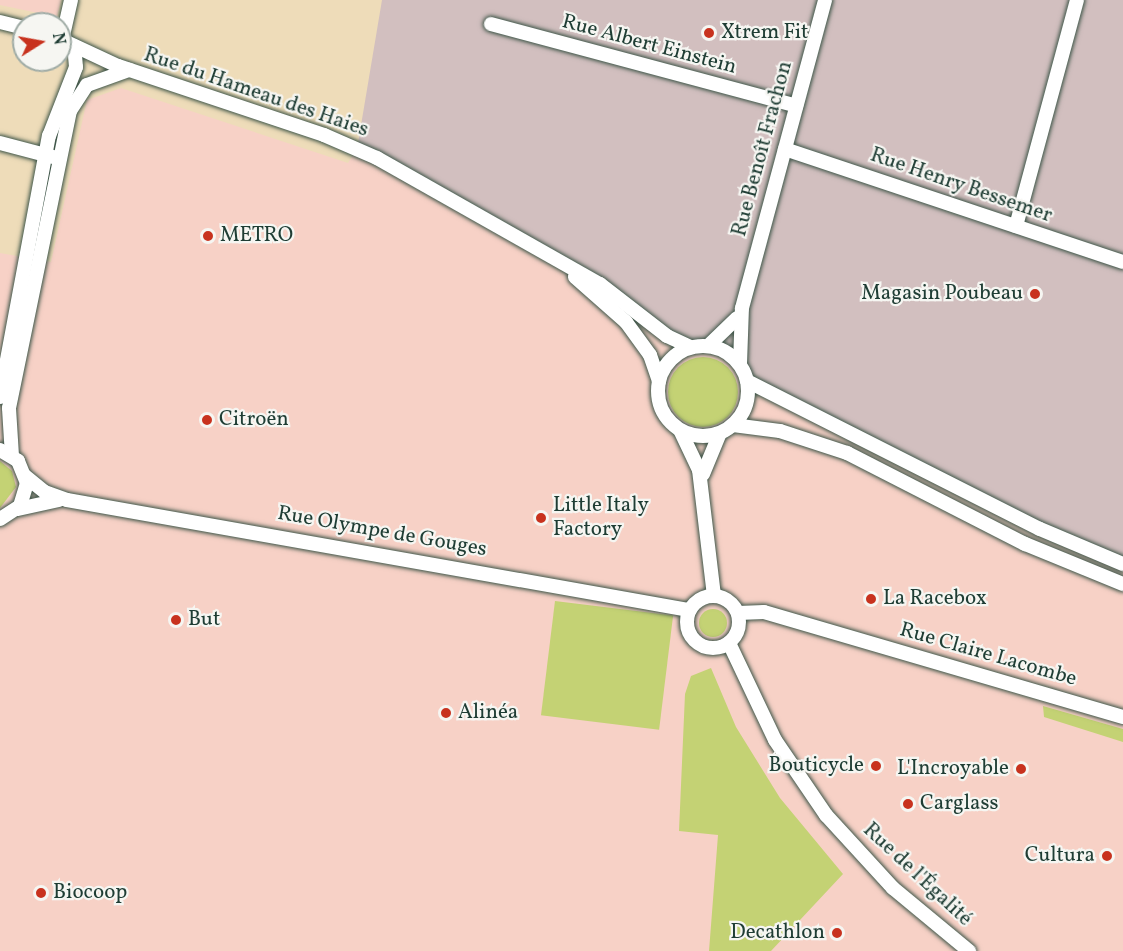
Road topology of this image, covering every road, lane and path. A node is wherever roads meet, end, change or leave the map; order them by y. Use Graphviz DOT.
graph roads {
  1 [pos="825,0"];
  2 [pos="1077,0"];
  3 [pos="491,24"];
  4 [pos="72,44"];
  5 [pos="72,67"];
  6 [pos="129,70"];
  7 [pos="796,106"];
  8 [pos="0,143"];
  9 [pos="785,149"];
  10 [pos="46,152"];
  11 [pos="55,164"];
  12 [pos="1016,226"];
  13 [pos="1123,262"];
  14 [pos="560,263"];
  15 [pos="742,308"];
  16 [pos="708,346"];
  17 [pos="691,347"];
  18 [pos="740,364"];
  19 [pos="659,381"];
  20 [pos="747,381"];
  21 [pos="0,397"];
  22 [pos="733,425"];
  23 [pos="680,430"];
  24 [pos="720,433"];
  25 [pos="6,453"];
  26 [pos="25,476"];
  27 [pos="701,482"];
  28 [pos="67,500"];
  29 [pos="18,509"];
  30 [pos="1,520"];
  31 [pos="1123,564"];
  32 [pos="1123,584"];
  33 [pos="714,596"];
  34 [pos="689,610"];
  35 [pos="738,613"];
  36 [pos="729,643"];
  37 [pos="1123,717"];
  38 [pos="969,951"];
  1 -- 7 [label="street, Rue Benoît Frachon"];
  2 -- 12 [label="street"];
  3 -- 7 [label="street, Rue Albert Einstein"];
  4 -- 6 [label="street, Rue du Hameau des Haies"];
  5 -- 10 [label="street"];
  6 -- 11 [label="street"];
  6 -- 14 [label="street, Rue du Hameau des Haies"];
  7 -- 9 [label="street, Rue Benoît Frachon"];
  8 -- 10 [label="street"];
  9 -- 12 [label="street, Rue Henry Bessemer"];
  9 -- 15 [label="street, Rue Benoît Frachon"];
  10 -- 11 [label="street"];
  10 -- 21 [label="street"];
  11 -- 25 [label="street"];
  12 -- 13 [label="street, Rue Henry Bessemer"];
  14 -- 17 [label="street, Rue du Hameau des Haies"];
  14 -- 19 [label="street, Rue du Hameau des Haies"];
  15 -- 16 [label="street, Rue Benoît Frachon"];
  15 -- 18 [label="street, Rue Benoît Frachon"];
  16 -- 17 [label="street"];
  16 -- 18 [label="street"];
  17 -- 19 [label="street"];
  18 -- 20 [label="street"];
  19 -- 23 [label="street"];
  20 -- 22 [label="street"];
  20 -- 31 [label="street"];
  22 -- 24 [label="street"];
  22 -- 32 [label="street"];
  23 -- 24 [label="street"];
  23 -- 27 [label="street"];
  24 -- 27 [label="street"];
  25 -- 26 [label="street"];
  26 -- 28 [label="street, Rue Olympe de Gouges"];
  26 -- 29 [label="street"];
  27 -- 33 [label="street"];
  28 -- 29 [label="street, Rue Olympe de Gouges"];
  28 -- 34 [label="street, Rue Olympe de Gouges"];
  29 -- 30 [label="street"];
  33 -- 34 [label="street"];
  33 -- 35 [label="street"];
  34 -- 36 [label="street"];
  35 -- 36 [label="street"];
  35 -- 37 [label="street, Rue Claire Lacombe"];
  36 -- 38 [label="street, Rue de l'Égalité"];
}
